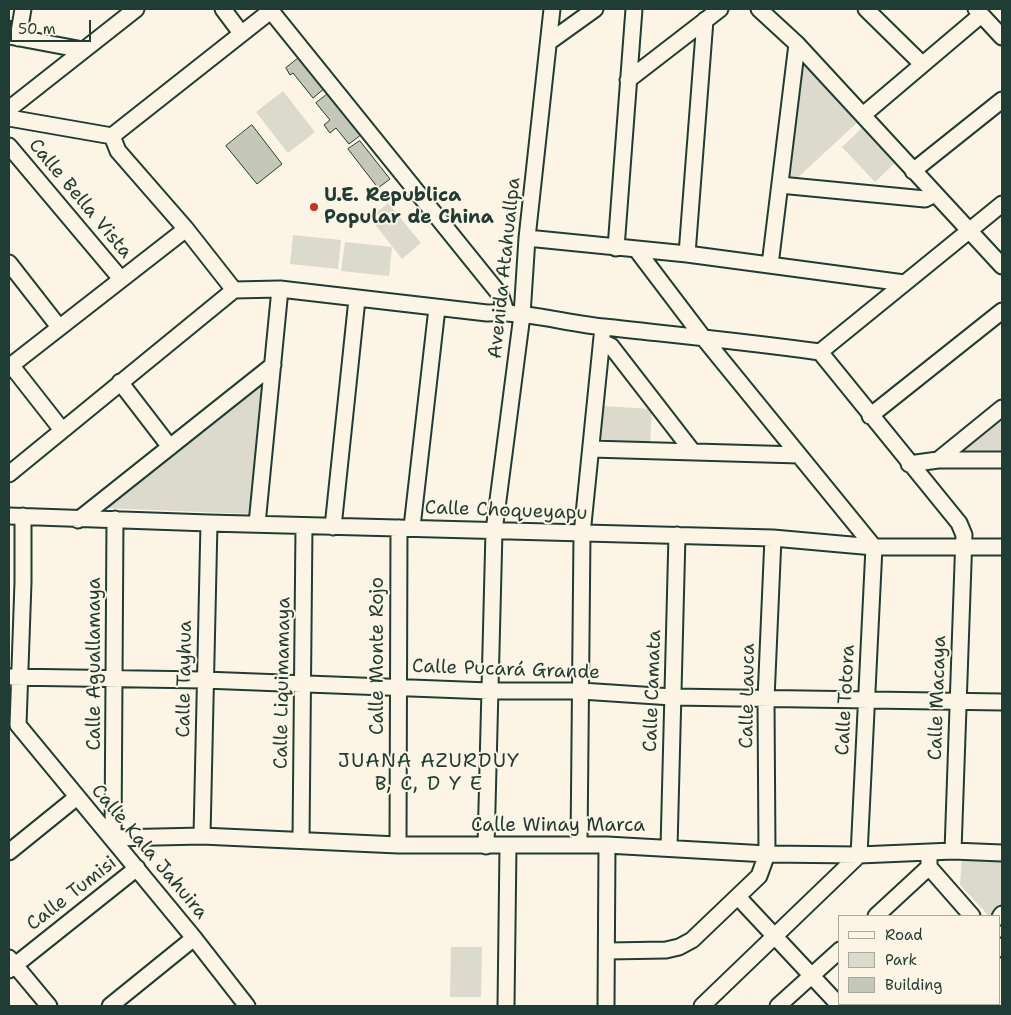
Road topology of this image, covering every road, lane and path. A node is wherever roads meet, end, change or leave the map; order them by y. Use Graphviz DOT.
graph roads {
  1 [pos="22,9"];
  2 [pos="223,9"];
  3 [pos="552,9"];
  4 [pos="595,9"];
  5 [pos="634,9"];
  6 [pos="720,9"];
  7 [pos="759,9"];
  8 [pos="866,9"];
  9 [pos="272,10"];
  10 [pos="129,11"];
  11 [pos="978,12"];
  12 [pos="705,20"];
  13 [pos="241,33"];
  14 [pos="13,37"];
  15 [pos="1002,37"];
  16 [pos="549,42"];
  17 [pos="797,44"];
  18 [pos="83,50"];
  19 [pos="922,64"];
  20 [pos="628,80"];
  21 [pos="1002,100"];
  22 [pos="9,109"];
  23 [pos="863,115"];
  24 [pos="9,118"];
  25 [pos="112,136"];
  26 [pos="9,146"];
  27 [pos="913,171"];
  28 [pos="780,184"];
  29 [pos="935,194"];
  30 [pos="1002,204"];
  31 [pos="186,229"];
  32 [pos="970,230"];
  33 [pos="528,238"];
  34 [pos="616,248"];
  35 [pos="636,249"];
  36 [pos="687,254"];
  37 [pos="9,264"];
  38 [pos="770,265"];
  39 [pos="1002,266"];
  40 [pos="121,278"];
  41 [pos="904,283"];
  42 [pos="234,290"];
  43 [pos="280,290"];
  44 [pos="358,299"];
  45 [pos="437,308"];
  46 [pos="1002,311"];
  47 [pos="506,312"];
  48 [pos="522,315"];
  49 [pos="59,327"];
  50 [pos="603,334"];
  51 [pos="702,336"];
  52 [pos="820,352"];
  53 [pos="273,365"];
  54 [pos="10,366"];
  55 [pos="120,382"];
  56 [pos="1002,408"];
  57 [pos="870,416"];
  58 [pos="62,430"];
  59 [pos="170,447"];
  60 [pos="591,449"];
  61 [pos="693,452"];
  62 [pos="799,455"];
  63 [pos="938,460"];
  64 [pos="1002,460"];
  65 [pos="909,464"];
  66 [pos="9,474"];
  67 [pos="16,516"];
  68 [pos="116,519"];
  69 [pos="78,520"];
  70 [pos="209,524"];
  71 [pos="257,524"];
  72 [pos="304,526"];
  73 [pos="334,527"];
  74 [pos="405,527"];
  75 [pos="494,531"];
  76 [pos="582,534"];
  77 [pos="677,535"];
  78 [pos="773,538"];
  79 [pos="963,546"];
  80 [pos="874,547"];
  81 [pos="1002,547"];
  82 [pos="16,583"];
  83 [pos="15,676"];
  84 [pos="116,679"];
  85 [pos="204,680"];
  86 [pos="302,683"];
  87 [pos="398,686"];
  88 [pos="489,691"];
  89 [pos="581,691"];
  90 [pos="672,697"];
  91 [pos="766,699"];
  92 [pos="866,699"];
  93 [pos="959,701"];
  94 [pos="1002,702"];
  95 [pos="14,729"];
  96 [pos="77,798"];
  97 [pos="202,836"];
  98 [pos="113,838"];
  99 [pos="301,840"];
  100 [pos="398,845"];
  101 [pos="607,845"];
  102 [pos="486,846"];
  103 [pos="508,846"];
  104 [pos="579,846"];
  105 [pos="669,848"];
  106 [pos="953,851"];
  107 [pos="9,852"];
  108 [pos="1002,853"];
  109 [pos="768,854"];
  110 [pos="860,856"];
  111 [pos="929,860"];
  112 [pos="137,868"];
  113 [pos="738,897"];
  114 [pos="877,915"];
  115 [pos="971,915"];
  116 [pos="774,936"];
  117 [pos="194,938"];
  118 [pos="608,951"];
  119 [pos="838,952"];
  120 [pos="11,964"];
  121 [pos="811,976"];
  122 [pos="838,1004"];
  123 [pos="48,1006"];
  124 [pos="110,1006"];
  125 [pos="248,1006"];
  126 [pos="506,1006"];
  127 [pos="606,1006"];
  128 [pos="702,1006"];
  129 [pos="778,1006"];
  1 -- 14 [label="street"];
  2 -- 13 [label="street"];
  3 -- 16 [label="street, Avenida Atahuallpa"];
  4 -- 16 [label="street"];
  5 -- 20 [label="street"];
  6 -- 12 [label="street"];
  7 -- 17 [label="street"];
  8 -- 19 [label="street"];
  9 -- 13 [label="street"];
  9 -- 47 [label="street"];
  10 -- 18 [label="street"];
  11 -- 15 [label="street"];
  11 -- 19 [label="street"];
  12 -- 20 [label="street"];
  12 -- 36 [label="street"];
  13 -- 25 [label="street"];
  14 -- 18 [label="street"];
  16 -- 33 [label="street, Avenida Atahuallpa"];
  17 -- 23 [label="street"];
  17 -- 28 [label="street"];
  18 -- 22 [label="street"];
  19 -- 23 [label="street"];
  20 -- 34 [label="street"];
  21 -- 27 [label="street"];
  23 -- 27 [label="street"];
  24 -- 25 [label="street"];
  25 -- 31 [label="street"];
  26 -- 40 [label="street, Calle Bella Vista"];
  27 -- 29 [label="street"];
  28 -- 29 [label="street"];
  28 -- 38 [label="street"];
  29 -- 32 [label="street"];
  30 -- 32 [label="street"];
  31 -- 40 [label="street"];
  31 -- 42 [label="street"];
  32 -- 39 [label="street"];
  32 -- 41 [label="street"];
  33 -- 34 [label="street"];
  33 -- 48 [label="street, Avenida Atahuallpa"];
  34 -- 35 [label="street"];
  35 -- 36 [label="street"];
  35 -- 51 [label="street"];
  36 -- 38 [label="street"];
  37 -- 49 [label="street"];
  38 -- 41 [label="street"];
  40 -- 49 [label="street"];
  41 -- 52 [label="street"];
  42 -- 43 [label="street"];
  42 -- 55 [label="street"];
  43 -- 44 [label="street"];
  43 -- 53 [label="street"];
  44 -- 45 [label="street"];
  44 -- 73 [label="street"];
  45 -- 47 [label="street"];
  45 -- 74 [label="street, Calle Monte Rojo"];
  46 -- 57 [label="street"];
  47 -- 48 [label="street"];
  48 -- 50 [label="street"];
  48 -- 75 [label="street, Avenida Atahuallpa"];
  49 -- 54 [label="street"];
  50 -- 51 [label="street"];
  50 -- 60 [label="street"];
  50 -- 61 [label="street"];
  51 -- 52 [label="street"];
  51 -- 62 [label="street"];
  52 -- 57 [label="street, Calle Macaya"];
  53 -- 59 [label="street"];
  53 -- 71 [label="street"];
  54 -- 58 [label="street"];
  55 -- 58 [label="street"];
  55 -- 59 [label="street"];
  56 -- 63 [label="street"];
  57 -- 65 [label="street, Calle Macaya"];
  58 -- 66 [label="street"];
  59 -- 69 [label="street"];
  60 -- 61 [label="street"];
  60 -- 76 [label="street"];
  61 -- 62 [label="street"];
  62 -- 80 [label="street"];
  63 -- 64 [label="street"];
  63 -- 65 [label="street"];
  65 -- 79 [label="street, Calle Macaya"];
  67 -- 69 [label="street, Calle Choqueyapu"];
  67 -- 82 [label="street"];
  68 -- 69 [label="street, Calle Choqueyapu"];
  68 -- 70 [label="street, Calle Choqueyapu"];
  68 -- 84 [label="street, Calle Aguallamaya"];
  70 -- 71 [label="street, Calle Choqueyapu"];
  70 -- 85 [label="street, Calle Tayhua"];
  71 -- 72 [label="street, Calle Choqueyapu"];
  72 -- 73 [label="street, Calle Choqueyapu"];
  72 -- 86 [label="street, Calle Liquimamaya"];
  73 -- 74 [label="street, Calle Choqueyapu"];
  74 -- 75 [label="street, Calle Choqueyapu"];
  74 -- 87 [label="street, Calle Monte Rojo"];
  75 -- 76 [label="street, Calle Choqueyapu"];
  75 -- 88 [label="street, Avenida Atahuallpa"];
  76 -- 77 [label="street, Calle Choqueyapu"];
  76 -- 89 [label="street"];
  77 -- 78 [label="street, Calle Choqueyapu"];
  77 -- 90 [label="street, Calle Camata"];
  78 -- 80 [label="street, Calle Choqueyapu"];
  78 -- 91 [label="street, Calle Lauca"];
  79 -- 80 [label="street, Calle Choqueyapu"];
  79 -- 81 [label="street, Calle Choqueyapu"];
  79 -- 93 [label="street, Calle Macaya"];
  80 -- 92 [label="street, Calle Totora"];
  82 -- 83 [label="street"];
  83 -- 84 [label="street, Calle Pucará Grande"];
  83 -- 95 [label="street"];
  84 -- 85 [label="street, Calle Pucará Grande"];
  84 -- 98 [label="street, Calle Aguallamaya"];
  85 -- 86 [label="street, Calle Pucará Grande"];
  85 -- 97 [label="street, Calle Tayhua"];
  86 -- 87 [label="street, Calle Pucará Grande"];
  86 -- 99 [label="street, Calle Liquimamaya"];
  87 -- 88 [label="street, Calle Pucará Grande"];
  87 -- 100 [label="street, Calle Monte Rojo"];
  88 -- 89 [label="street, Calle Pucará Grande"];
  88 -- 102 [label="street, Avenida Atahuallpa"];
  89 -- 90 [label="street, Calle Pucará Grande"];
  89 -- 104 [label="street"];
  90 -- 91 [label="street, Calle Pucará Grande"];
  90 -- 105 [label="street, Calle Camata"];
  91 -- 92 [label="street, Calle Pucará Grande"];
  91 -- 109 [label="street, Calle Lauca"];
  92 -- 93 [label="street, Calle Pucará Grande"];
  92 -- 110 [label="street, Calle Totora"];
  93 -- 94 [label="street, Calle Pucará Grande"];
  93 -- 106 [label="street, Calle Macaya"];
  95 -- 96 [label="street, Calle Kala Jahuira"];
  96 -- 98 [label="street, Calle Kala Jahuira"];
  96 -- 107 [label="street"];
  97 -- 98 [label="street, Calle Winay Marca"];
  97 -- 99 [label="street, Calle Winay Marca"];
  98 -- 112 [label="street, Calle Kala Jahuira"];
  99 -- 100 [label="street, Calle Winay Marca"];
  100 -- 102 [label="street, Calle Winay Marca"];
  101 -- 104 [label="street, Calle Winay Marca"];
  101 -- 105 [label="street, Calle Winay Marca"];
  101 -- 118 [label="street"];
  102 -- 103 [label="street, Calle Winay Marca"];
  103 -- 104 [label="street, Calle Winay Marca"];
  103 -- 126 [label="street"];
  105 -- 109 [label="street, Calle Winay Marca"];
  106 -- 108 [label="street, Calle Winay Marca"];
  106 -- 111 [label="street, Calle Winay Marca"];
  109 -- 110 [label="street, Calle Winay Marca"];
  109 -- 113 [label="street"];
  110 -- 111 [label="street, Calle Winay Marca"];
  110 -- 116 [label="street"];
  111 -- 114 [label="street"];
  111 -- 115 [label="street"];
  112 -- 117 [label="street, Calle Kala Jahuira"];
  112 -- 120 [label="street, Calle Tumisi"];
  113 -- 116 [label="street"];
  113 -- 118 [label="street"];
  116 -- 121 [label="street"];
  116 -- 128 [label="street"];
  117 -- 124 [label="street"];
  117 -- 125 [label="street, Calle Kala Jahuira"];
  118 -- 127 [label="street"];
  119 -- 121 [label="street"];
  120 -- 123 [label="street"];
  121 -- 122 [label="street"];
  121 -- 129 [label="street"];
}
